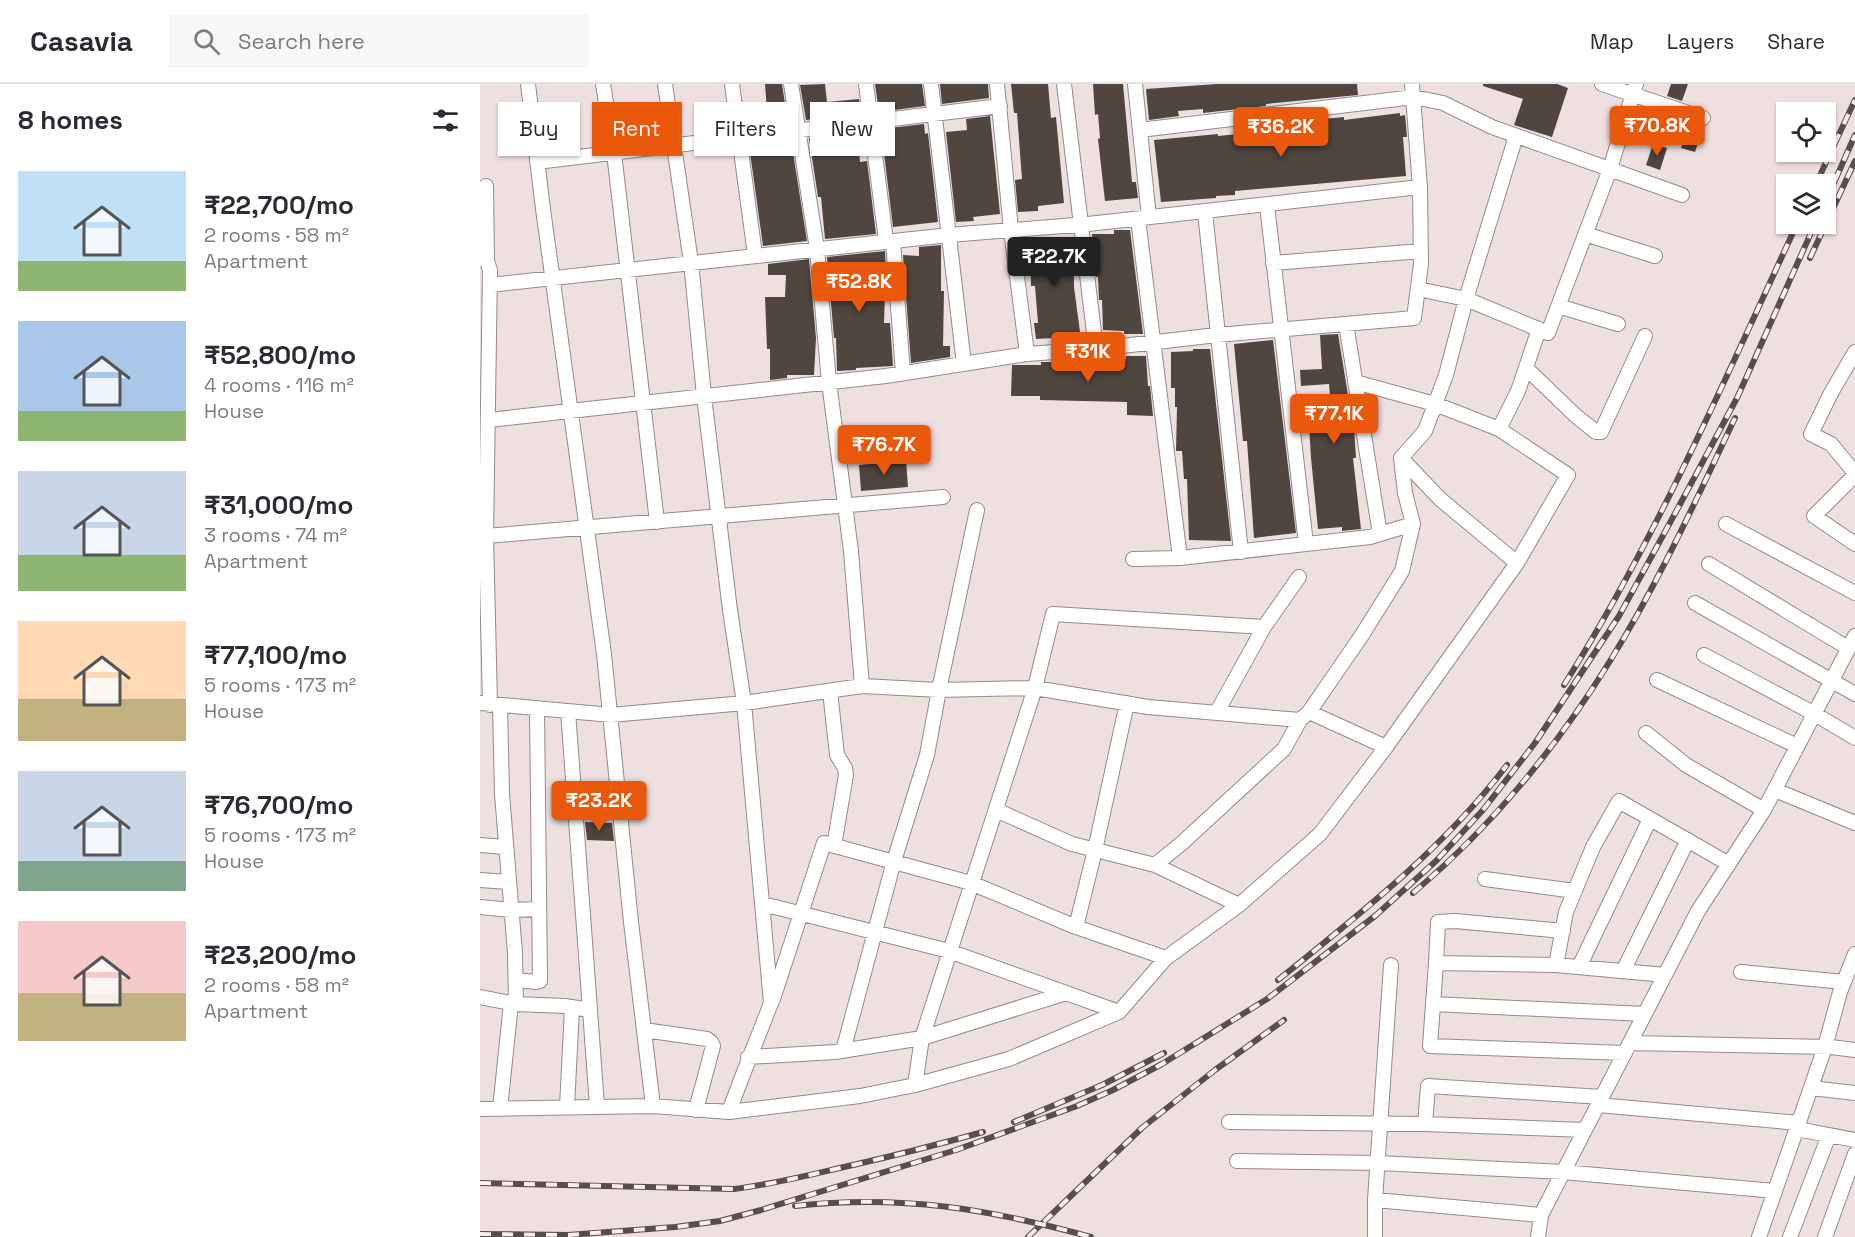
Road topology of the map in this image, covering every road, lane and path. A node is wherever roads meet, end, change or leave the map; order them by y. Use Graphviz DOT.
graph roads {
  1 [pos="528,84"];
  2 [pos="603,84"];
  3 [pos="665,84"];
  4 [pos="732,84"];
  5 [pos="791,84"];
  6 [pos="866,84"];
  7 [pos="931,84"];
  8 [pos="997,84"];
  9 [pos="1064,84"];
  10 [pos="1135,84"];
  11 [pos="1602,84"];
  12 [pos="1635,89"];
  13 [pos="1413,91"];
  14 [pos="606,102"];
  15 [pos="668,102"];
  16 [pos="735,102"];
  17 [pos="868,102"];
  18 [pos="1000,106"];
  19 [pos="936,115"];
  20 [pos="1704,118"];
  21 [pos="895,120"];
  22 [pos="1140,130"];
  23 [pos="810,131"];
  24 [pos="799,132"];
  25 [pos="1516,136"];
  26 [pos="592,156"];
  27 [pos="614,156"];
  28 [pos="675,156"];
  29 [pos="742,156"];
  30 [pos="876,156"];
  31 [pos="537,162"];
  32 [pos="1610,169"];
  33 [pos="486,186"];
  34 [pos="1420,188"];
  35 [pos="1682,195"];
  36 [pos="1267,205"];
  37 [pos="1204,212"];
  38 [pos="1144,218"];
  39 [pos="1080,224"];
  40 [pos="1011,230"];
  41 [pos="1585,234"];
  42 [pos="949,235"];
  43 [pos="890,241"];
  44 [pos="817,249"];
  45 [pos="1421,251"];
  46 [pos="755,255"];
  47 [pos="1655,256"];
  48 [pos="483,260"];
  49 [pos="691,262"];
  50 [pos="1273,263"];
  51 [pos="626,270"];
  52 [pos="552,278"];
  53 [pos="490,285"];
  54 [pos="1418,289"];
  55 [pos="1467,299"];
  56 [pos="1558,306"];
  57 [pos="1346,324"];
  58 [pos="1618,324"];
  59 [pos="1280,329"];
  60 [pos="1539,329"];
  61 [pos="1217,335"];
  62 [pos="1645,336"];
  63 [pos="1153,342"];
  64 [pos="1096,349"];
  65 [pos="1855,352"];
  66 [pos="1028,354"];
  67 [pos="964,364"];
  68 [pos="1526,368"];
  69 [pos="903,373"];
  70 [pos="829,382"];
  71 [pos="1355,382"];
  72 [pos="485,393"];
  73 [pos="704,396"];
  74 [pos="644,403"];
  75 [pos="1435,404"];
  76 [pos="570,412"];
  77 [pos="489,420"];
  78 [pos="1499,429"];
  79 [pos="1401,459"];
  80 [pos="1855,474"];
  81 [pos="943,497"];
  82 [pos="845,505"];
  83 [pos="977,510"];
  84 [pos="718,516"];
  85 [pos="657,522"];
  86 [pos="1413,524"];
  87 [pos="1726,524"];
  88 [pos="586,529"];
  89 [pos="484,530"];
  90 [pos="1380,534"];
  91 [pos="1306,544"];
  92 [pos="1855,544"];
  93 [pos="1241,552"];
  94 [pos="1180,558"];
  95 [pos="1133,560"];
  96 [pos="1517,563"];
  97 [pos="1709,564"];
  98 [pos="1299,577"];
  99 [pos="1855,593"];
  100 [pos="1695,603"];
  101 [pos="1264,627"];
  102 [pos="1852,644"];
  103 [pos="1704,655"];
  104 [pos="1657,680"];
  105 [pos="1831,680"];
  106 [pos="862,686"];
  107 [pos="1035,688"];
  108 [pos="939,690"];
  109 [pos="830,691"];
  110 [pos="1855,694"];
  111 [pos="744,703"];
  112 [pos="1127,704"];
  113 [pos="490,705"];
  114 [pos="537,709"];
  115 [pos="568,711"];
  116 [pos="1217,712"];
  117 [pos="1813,713"];
  118 [pos="611,715"];
  119 [pos="1304,716"];
  120 [pos="1646,733"];
  121 [pos="1855,738"];
  122 [pos="1797,746"];
  123 [pos="1386,747"];
  124 [pos="1775,790"];
  125 [pos="996,810"];
  126 [pos="1764,810"];
  127 [pos="1650,819"];
  128 [pos="1855,823"];
  129 [pos="1688,840"];
  130 [pos="480,845"];
  131 [pos="834,846"];
  132 [pos="506,847"];
  133 [pos="1095,850"];
  134 [pos="894,861"];
  135 [pos="1155,864"];
  136 [pos="1729,864"];
  137 [pos="1485,879"];
  138 [pos="480,880"];
  139 [pos="508,882"];
  140 [pos="972,883"];
  141 [pos="1575,891"];
  142 [pos="763,904"];
  143 [pos="1239,905"];
  144 [pos="480,907"];
  145 [pos="539,909"];
  146 [pos="511,910"];
  147 [pos="802,913"];
  148 [pos="1076,927"];
  149 [pos="1563,931"];
  150 [pos="875,932"];
  151 [pos="949,951"];
  152 [pos="1855,954"];
  153 [pos="1166,958"];
  154 [pos="1436,963"];
  155 [pos="1391,965"];
  156 [pos="1556,965"];
  157 [pos="1579,967"];
  158 [pos="1623,971"];
  159 [pos="1741,972"];
  160 [pos="1665,975"];
  161 [pos="516,980"];
  162 [pos="1844,982"];
  163 [pos="1066,993"];
  164 [pos="480,997"];
  165 [pos="513,1003"];
  166 [pos="771,1003"];
  167 [pos="1433,1004"];
  168 [pos="572,1008"];
  169 [pos="590,1010"];
  170 [pos="1119,1012"];
  171 [pos="1645,1014"];
  172 [pos="644,1030"];
  173 [pos="922,1038"];
  174 [pos="1825,1047"];
  175 [pos="1853,1047"];
  176 [pos="1628,1048"];
  177 [pos="843,1051"];
  178 [pos="748,1057"];
  179 [pos="915,1085"];
  180 [pos="1811,1088"];
  181 [pos="1855,1093"];
  182 [pos="1600,1101"];
  183 [pos="597,1106"];
  184 [pos="653,1106"];
  185 [pos="567,1107"];
  186 [pos="480,1108"];
  187 [pos="501,1109"];
  188 [pos="696,1110"];
  189 [pos="729,1112"];
  190 [pos="1229,1122"];
  191 [pos="1425,1124"];
  192 [pos="1380,1125"];
  193 [pos="1798,1126"];
  194 [pos="1585,1130"];
  195 [pos="1829,1135"];
  196 [pos="1855,1140"];
  197 [pos="1855,1154"];
  198 [pos="1237,1161"];
  199 [pos="1378,1162"];
  200 [pos="1563,1172"];
  201 [pos="1775,1191"];
  202 [pos="1375,1200"];
  203 [pos="1541,1215"];
  204 [pos="1375,1237"];
  205 [pos="1538,1237"];
  206 [pos="1759,1237"];
  207 [pos="1790,1237"];
  208 [pos="1825,1237"];
  1 -- 31 [label="street"];
  2 -- 14 [label="street"];
  3 -- 15 [label="street"];
  4 -- 16 [label="street"];
  5 -- 24 [label="street"];
  6 -- 17 [label="street"];
  7 -- 19 [label="street"];
  8 -- 18 [label="street"];
  9 -- 39 [label="street"];
  10 -- 22 [label="street"];
  11 -- 12 [label="street"];
  12 -- 20 [label="street"];
  12 -- 32 [label="street"];
  13 -- 22 [label="street"];
  13 -- 25 [label="street"];
  13 -- 34 [label="street"];
  18 -- 19 [label="street"];
  18 -- 40 [label="street"];
  19 -- 21 [label="street"];
  19 -- 42 [label="street"];
  22 -- 38 [label="street"];
  23 -- 24 [label="street"];
  24 -- 44 [label="street"];
  25 -- 32 [label="street"];
  25 -- 55 [label="street"];
  26 -- 31 [label="street"];
  27 -- 51 [label="street"];
  28 -- 49 [label="street"];
  29 -- 46 [label="street"];
  30 -- 43 [label="street"];
  31 -- 52 [label="street"];
  32 -- 35 [label="street"];
  32 -- 41 [label="street"];
  33 -- 48 [label="street"];
  34 -- 36 [label="street"];
  34 -- 45 [label="street"];
  36 -- 37 [label="street"];
  36 -- 50 [label="street"];
  37 -- 38 [label="street"];
  37 -- 61 [label="street"];
  38 -- 39 [label="street"];
  38 -- 63 [label="street"];
  39 -- 40 [label="street"];
  39 -- 64 [label="street"];
  40 -- 42 [label="street"];
  40 -- 66 [label="street"];
  41 -- 47 [label="street"];
  41 -- 56 [label="street"];
  42 -- 43 [label="street"];
  42 -- 67 [label="street"];
  43 -- 44 [label="street"];
  43 -- 69 [label="street"];
  44 -- 46 [label="street"];
  44 -- 70 [label="street"];
  45 -- 50 [label="street"];
  45 -- 54 [label="street"];
  46 -- 49 [label="street"];
  48 -- 53 [label="street"];
  49 -- 51 [label="street"];
  49 -- 73 [label="street"];
  50 -- 59 [label="street"];
  51 -- 52 [label="street"];
  51 -- 74 [label="street"];
  52 -- 53 [label="street"];
  52 -- 76 [label="street"];
  53 -- 72 [label="street"];
  54 -- 55 [label="street"];
  54 -- 57 [label="street"];
  55 -- 60 [label="street"];
  55 -- 75 [label="street"];
  56 -- 58 [label="street"];
  56 -- 60 [label="street"];
  57 -- 59 [label="street"];
  57 -- 71 [label="street"];
  59 -- 61 [label="street"];
  59 -- 91 [label="street"];
  60 -- 68 [label="street"];
  61 -- 63 [label="street"];
  61 -- 93 [label="street"];
  62 -- 68 [label="street"];
  63 -- 64 [label="street"];
  63 -- 94 [label="street"];
  64 -- 66 [label="street"];
  65 -- 80 [label="street"];
  66 -- 67 [label="street"];
  67 -- 69 [label="street"];
  68 -- 78 [label="street"];
  69 -- 70 [label="street"];
  70 -- 73 [label="street"];
  70 -- 82 [label="street"];
  71 -- 75 [label="street"];
  71 -- 90 [label="street"];
  72 -- 77 [label="street"];
  73 -- 74 [label="street"];
  73 -- 84 [label="street"];
  74 -- 76 [label="street"];
  74 -- 85 [label="street"];
  75 -- 78 [label="street"];
  75 -- 79 [label="street"];
  76 -- 77 [label="street"];
  76 -- 88 [label="street"];
  77 -- 89 [label="street"];
  78 -- 96 [label="street"];
  79 -- 86 [label="street"];
  79 -- 96 [label="street"];
  80 -- 92 [label="street"];
  81 -- 82 [label="street"];
  82 -- 84 [label="street"];
  82 -- 106 [label="street"];
  83 -- 108 [label="street"];
  84 -- 85 [label="street"];
  84 -- 111 [label="street"];
  85 -- 88 [label="street"];
  86 -- 90 [label="street"];
  86 -- 119 [label="street"];
  87 -- 99 [label="street"];
  88 -- 89 [label="street"];
  88 -- 118 [label="street"];
  89 -- 113 [label="street"];
  90 -- 91 [label="street"];
  91 -- 93 [label="street"];
  93 -- 94 [label="street"];
  94 -- 95 [label="street"];
  96 -- 123 [label="street"];
  97 -- 102 [label="street"];
  98 -- 101 [label="street"];
  100 -- 105 [label="street"];
  101 -- 107 [label="street"];
  101 -- 116 [label="street"];
  102 -- 105 [label="street"];
  103 -- 117 [label="street"];
  104 -- 122 [label="street"];
  105 -- 110 [label="street"];
  105 -- 117 [label="street"];
  106 -- 108 [label="street"];
  106 -- 109 [label="street"];
  107 -- 108 [label="street"];
  107 -- 112 [label="street"];
  107 -- 125 [label="street"];
  108 -- 134 [label="street"];
  109 -- 111 [label="street"];
  109 -- 131 [label="street"];
  111 -- 118 [label="street"];
  111 -- 142 [label="street"];
  112 -- 116 [label="street"];
  112 -- 133 [label="street"];
  113 -- 114 [label="street"];
  113 -- 132 [label="street"];
  114 -- 115 [label="street"];
  114 -- 145 [label="street"];
  115 -- 118 [label="street"];
  115 -- 169 [label="street"];
  116 -- 119 [label="street"];
  117 -- 121 [label="street"];
  117 -- 122 [label="street"];
  118 -- 172 [label="street"];
  119 -- 123 [label="street"];
  119 -- 135 [label="street"];
  120 -- 126 [label="street"];
  122 -- 124 [label="street"];
  123 -- 143 [label="street"];
  124 -- 126 [label="street"];
  124 -- 128 [label="street"];
  125 -- 133 [label="street"];
  125 -- 140 [label="street"];
  126 -- 136 [label="street"];
  127 -- 129 [label="street"];
  127 -- 141 [label="street"];
  127 -- 157 [label="street"];
  129 -- 136 [label="street"];
  129 -- 158 [label="street"];
  130 -- 132 [label="street"];
  131 -- 134 [label="street"];
  131 -- 147 [label="street"];
  132 -- 139 [label="street"];
  133 -- 135 [label="street"];
  133 -- 148 [label="street"];
  134 -- 140 [label="street"];
  134 -- 150 [label="street"];
  135 -- 143 [label="street"];
  136 -- 160 [label="street"];
  137 -- 141 [label="street"];
  138 -- 139 [label="street"];
  139 -- 146 [label="street"];
  140 -- 148 [label="street"];
  140 -- 151 [label="street"];
  141 -- 149 [label="street"];
  142 -- 147 [label="street"];
  142 -- 166 [label="street"];
  143 -- 153 [label="street"];
  144 -- 146 [label="street"];
  145 -- 146 [label="street"];
  145 -- 161 [label="street"];
  146 -- 161 [label="street"];
  147 -- 150 [label="street"];
  147 -- 166 [label="street"];
  148 -- 153 [label="street"];
  149 -- 154 [label="street"];
  149 -- 156 [label="street"];
  150 -- 151 [label="street"];
  150 -- 177 [label="street"];
  151 -- 163 [label="street"];
  151 -- 173 [label="street"];
  152 -- 162 [label="street"];
  153 -- 170 [label="street"];
  154 -- 156 [label="street"];
  154 -- 167 [label="street"];
  155 -- 192 [label="street"];
  156 -- 157 [label="street"];
  157 -- 158 [label="street"];
  158 -- 160 [label="street"];
  159 -- 162 [label="street"];
  160 -- 171 [label="street"];
  161 -- 165 [label="street"];
  162 -- 174 [label="street"];
  163 -- 170 [label="street"];
  163 -- 173 [label="street"];
  164 -- 165 [label="street"];
  165 -- 168 [label="street"];
  165 -- 187 [label="street"];
  166 -- 178 [label="street"];
  167 -- 171 [label="street"];
  167 -- 176 [label="street"];
  168 -- 169 [label="street"];
  168 -- 185 [label="street"];
  169 -- 183 [label="street"];
  170 -- 179 [label="street"];
  171 -- 176 [label="street"];
  172 -- 184 [label="street"];
  172 -- 188 [label="street"];
  173 -- 177 [label="street"];
  173 -- 179 [label="street"];
  174 -- 175 [label="street"];
  174 -- 176 [label="street"];
  174 -- 180 [label="street"];
  176 -- 182 [label="street"];
  177 -- 178 [label="street"];
  178 -- 189 [label="street"];
  179 -- 189 [label="street"];
  180 -- 181 [label="street"];
  180 -- 193 [label="street"];
  182 -- 191 [label="street"];
  182 -- 193 [label="street"];
  182 -- 194 [label="street"];
  183 -- 184 [label="street"];
  183 -- 185 [label="street"];
  184 -- 188 [label="street"];
  185 -- 187 [label="street"];
  186 -- 187 [label="street"];
  188 -- 189 [label="street"];
  190 -- 192 [label="street"];
  191 -- 192 [label="street"];
  191 -- 194 [label="street"];
  192 -- 199 [label="street"];
  193 -- 195 [label="street"];
  193 -- 201 [label="street"];
  194 -- 200 [label="street"];
  195 -- 196 [label="street"];
  195 -- 207 [label="street"];
  197 -- 208 [label="street"];
  198 -- 199 [label="street"];
  199 -- 200 [label="street"];
  199 -- 202 [label="street"];
  200 -- 201 [label="street"];
  200 -- 203 [label="street"];
  201 -- 206 [label="street"];
  202 -- 203 [label="street"];
  202 -- 204 [label="street"];
  203 -- 205 [label="street"];
}
